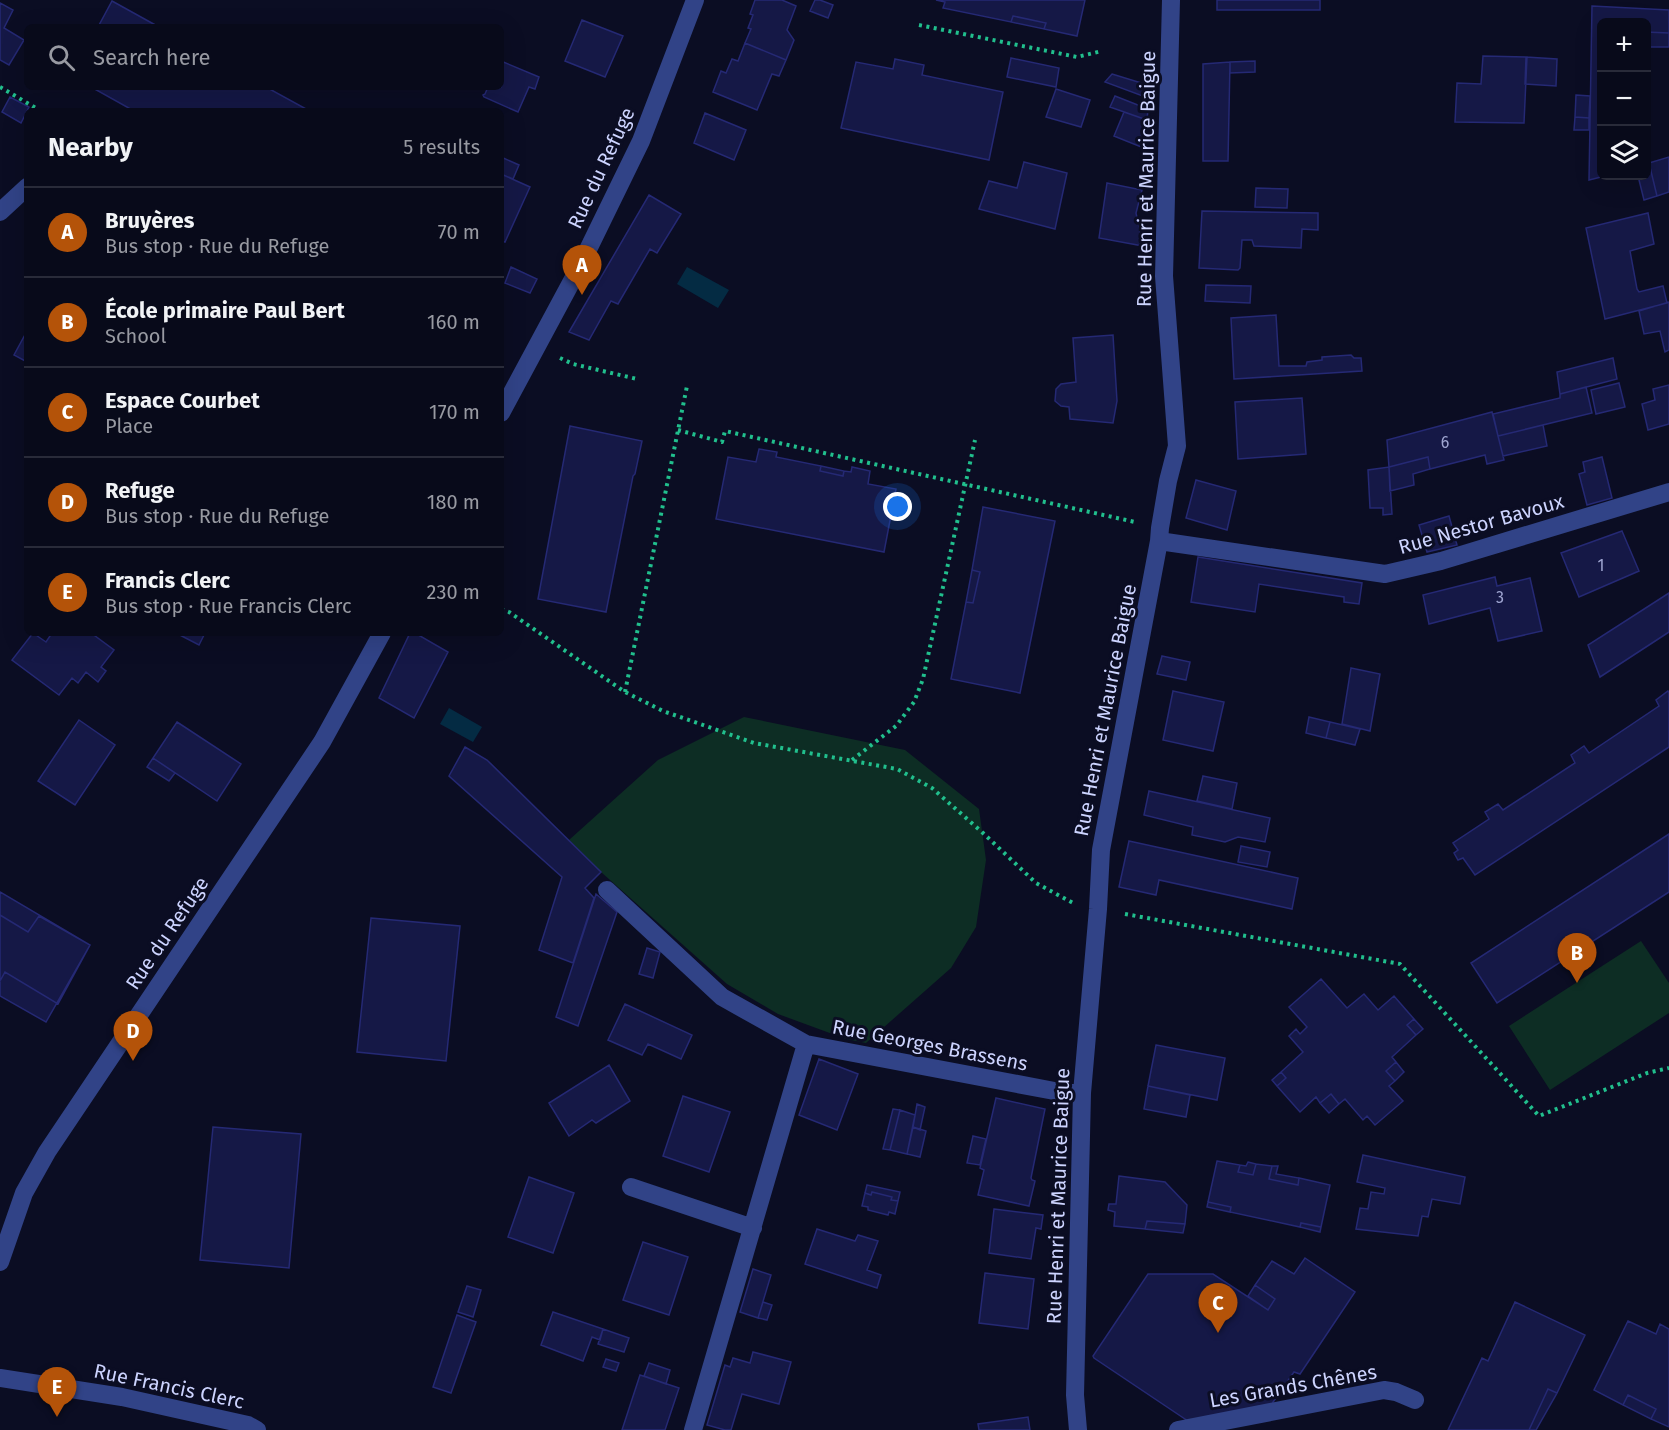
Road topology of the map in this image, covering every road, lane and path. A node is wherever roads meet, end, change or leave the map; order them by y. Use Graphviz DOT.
graph roads {
  1 [pos="695,0"];
  2 [pos="1171,0"];
  3 [pos="919,24"];
  4 [pos="1102,51"];
  5 [pos="0,87"];
  6 [pos="36,108"];
  7 [pos="24,190"];
  8 [pos="0,212"];
  9 [pos="553,356"];
  10 [pos="637,379"];
  11 [pos="687,386"];
  12 [pos="504,408"];
  13 [pos="678,430"];
  14 [pos="975,440"];
  15 [pos="966,485"];
  16 [pos="1669,492"];
  17 [pos="1143,524"];
  18 [pos="1160,542"];
  19 [pos="504,610"];
  20 [pos="380,636"];
  21 [pos="625,692"];
  22 [pos="852,760"];
  23 [pos="607,890"];
  24 [pos="1073,903"];
  25 [pos="1114,912"];
  26 [pos="806,1044"];
  27 [pos="1669,1068"];
  28 [pos="1082,1093"];
  29 [pos="631,1187"];
  30 [pos="753,1228"];
  31 [pos="0,1262"];
  32 [pos="0,1378"];
  33 [pos="1415,1401"];
  34 [pos="257,1430"];
  35 [pos="693,1430"];
  36 [pos="1078,1430"];
  37 [pos="1178,1430"];
  1 -- 12 [label="street, Rue du Refuge"];
  2 -- 18 [label="street, Rue Henri et Maurice Baigue"];
  3 -- 4 [label="path"];
  5 -- 6 [label="path"];
  7 -- 8 [label="street"];
  9 -- 10 [label="path"];
  11 -- 13 [label="path"];
  13 -- 15 [label="path"];
  13 -- 21 [label="path"];
  14 -- 15 [label="path"];
  15 -- 17 [label="path"];
  15 -- 22 [label="path"];
  16 -- 18 [label="street, Rue Nestor Bavoux"];
  18 -- 28 [label="street, Rue Henri et Maurice Baigue"];
  19 -- 21 [label="path"];
  20 -- 31 [label="street, Rue du Refuge"];
  21 -- 22 [label="path"];
  22 -- 24 [label="path"];
  23 -- 26 [label="street, Rue Georges Brassens"];
  25 -- 27 [label="path"];
  26 -- 28 [label="street, Rue Georges Brassens"];
  26 -- 30 [label="street, Rue Georges Brassens"];
  28 -- 36 [label="street, Rue Henri et Maurice Baigue"];
  29 -- 30 [label="street"];
  30 -- 35 [label="street, Rue Georges Brassens"];
  32 -- 34 [label="street, Rue Francis Clerc"];
  33 -- 37 [label="street, Les Grands Chênes"];
}
